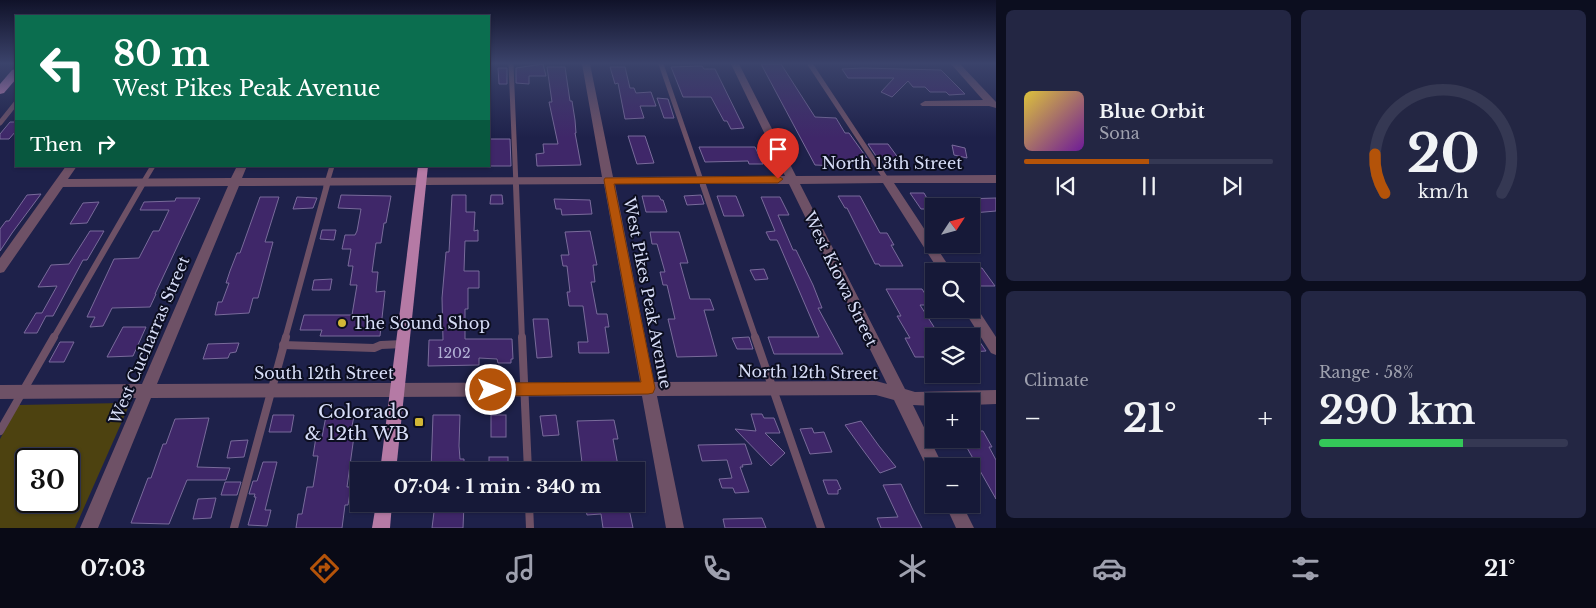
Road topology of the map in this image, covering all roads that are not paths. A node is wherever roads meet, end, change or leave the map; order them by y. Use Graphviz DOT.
graph roads {
  1 [pos="512,89"];
  2 [pos="591,89"];
  3 [pos="669,89"];
  4 [pos="747,89"];
  5 [pos="826,89"];
  6 [pos="978,89"];
  7 [pos="15,104"];
  8 [pos="925,104"];
  9 [pos="994,106"];
  10 [pos="0,123"];
  11 [pos="71,167"];
  12 [pos="152,167"];
  13 [pos="242,167"];
  14 [pos="332,167"];
  15 [pos="423,167"];
  16 [pos="792,179"];
  17 [pos="886,179"];
  18 [pos="996,179"];
  19 [pos="516,180"];
  20 [pos="609,180"];
  21 [pos="700,180"];
  22 [pos="144,181"];
  23 [pos="236,181"];
  24 [pos="328,181"];
  25 [pos="422,181"];
  26 [pos="60,183"];
  27 [pos="941,263"];
  28 [pos="0,268"];
  29 [pos="976,318"];
  30 [pos="403,344"];
  31 [pos="283,345"];
  32 [pos="996,349"];
  33 [pos="648,388"];
  34 [pos="773,388"];
  35 [pos="525,389"];
  36 [pos="146,390"];
  37 [pos="270,390"];
  38 [pos="397,390"];
  39 [pos="24,391"];
  40 [pos="0,392"];
  41 [pos="898,393"];
  42 [pos="996,397"];
  43 [pos="0,431"];
  44 [pos="930,458"];
  45 [pos="389,462"];
  46 [pos="528,462"];
  47 [pos="383,512"];
  48 [pos="529,512"];
  49 [pos="958,513"];
  50 [pos="89,528"];
  51 [pos="234,528"];
  52 [pos="381,528"];
  53 [pos="530,528"];
  54 [pos="675,528"];
  55 [pos="821,528"];
  56 [pos="966,528"];
  1 -- 19 [label="lane"];
  2 -- 20 [label="street, West Pikes Peak Avenue"];
  3 -- 21 [label="lane"];
  4 -- 16 [label="street, West Kiowa Street"];
  5 -- 17 [label="lane"];
  6 -- 9 [label="street"];
  7 -- 10 [label="lane"];
  8 -- 9 [label="street"];
  11 -- 26 [label="street"];
  12 -- 22 [label="lane"];
  13 -- 23 [label="street, West Cucharras Street"];
  14 -- 24 [label="lane"];
  15 -- 25 [label="main road"];
  16 -- 17 [label="street, North 13th Street"];
  16 -- 21 [label="street, North 13th Street"];
  16 -- 41 [label="street, West Kiowa Street"];
  17 -- 18 [label="street, North 13th Street"];
  17 -- 27 [label="street"];
  19 -- 20 [label="street, North 13th Street"];
  19 -- 25 [label="street, North 13th Street"];
  19 -- 35 [label="lane"];
  20 -- 21 [label="street, North 13th Street"];
  20 -- 33 [label="street, West Pikes Peak Avenue"];
  21 -- 34 [label="lane"];
  22 -- 23 [label="street, North 13th Street"];
  22 -- 26 [label="street, North 13th Street"];
  22 -- 39 [label="lane"];
  23 -- 24 [label="street, North 13th Street"];
  23 -- 36 [label="street, West Cucharras Street"];
  24 -- 25 [label="street, North 13th Street"];
  24 -- 31 [label="lane"];
  25 -- 30 [label="main road"];
  26 -- 28 [label="street"];
  29 -- 32 [label="street"];
  30 -- 31 [label="lane"];
  30 -- 38 [label="main road"];
  31 -- 37 [label="lane"];
  33 -- 34 [label="street, North 12th Street"];
  33 -- 35 [label="street, South 12th Street"];
  33 -- 54 [label="street, West Pikes Peak Avenue"];
  34 -- 41 [label="street, North 12th Street"];
  34 -- 55 [label="lane"];
  35 -- 38 [label="street, South 12th Street"];
  35 -- 46 [label="lane"];
  36 -- 37 [label="street, South 12th Street"];
  36 -- 39 [label="street, South 12th Street"];
  36 -- 50 [label="street, West Cucharras Street"];
  37 -- 38 [label="street, South 12th Street"];
  37 -- 51 [label="lane"];
  38 -- 45 [label="main road"];
  39 -- 40 [label="street, South 12th Street"];
  39 -- 43 [label="lane"];
  41 -- 42 [label="street, North 12th Street"];
  41 -- 44 [label="street, West Kiowa Street"];
  47 -- 52 [label="main road"];
  48 -- 53 [label="lane"];
  49 -- 56 [label="street"];
}
